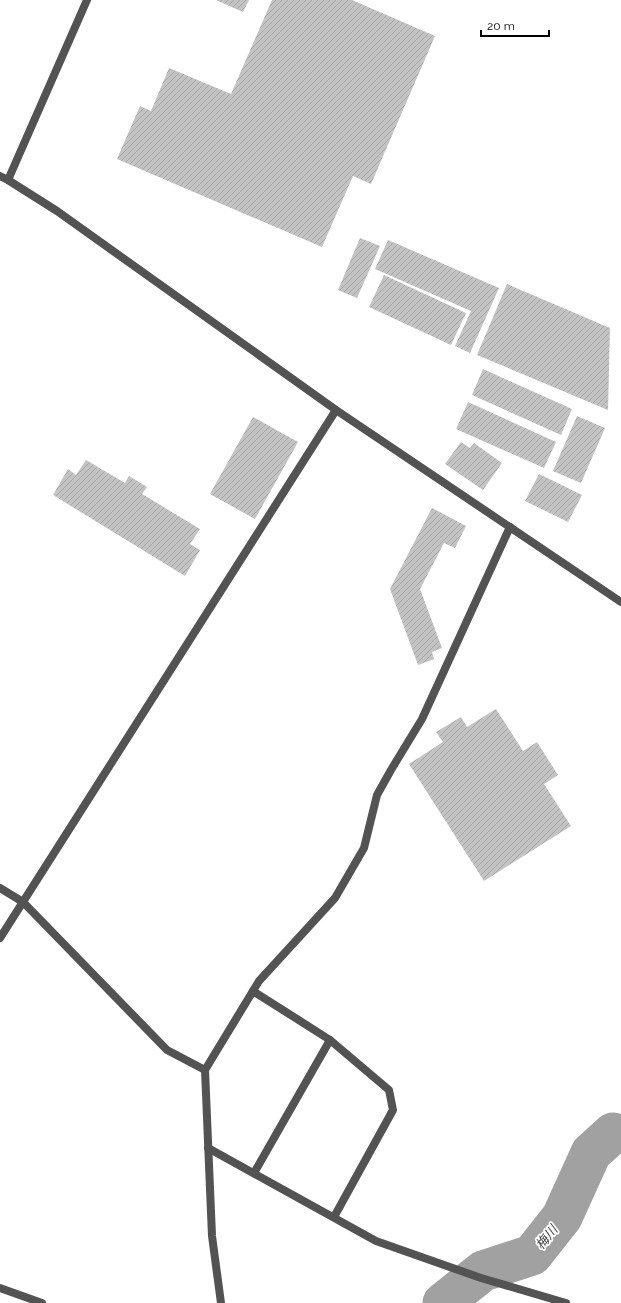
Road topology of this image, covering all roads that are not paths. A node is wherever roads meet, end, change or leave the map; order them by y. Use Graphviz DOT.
graph roads {
  1 [pos="87,0"];
  2 [pos="4,178"];
  3 [pos="336,410"];
  4 [pos="510,528"];
  5 [pos="621,602"];
  6 [pos="0,888"];
  7 [pos="23,902"];
  8 [pos="0,938"];
  9 [pos="253,991"];
  10 [pos="330,1040"];
  11 [pos="205,1070"];
  12 [pos="208,1148"];
  13 [pos="254,1173"];
  14 [pos="334,1217"];
  15 [pos="0,1288"];
  16 [pos="42,1303"];
  17 [pos="221,1303"];
  18 [pos="566,1303"];
  1 -- 2 [label="street"];
  2 -- 3 [label="street"];
  3 -- 4 [label="street"];
  3 -- 7 [label="street"];
  4 -- 5 [label="street"];
  4 -- 9 [label="street"];
  6 -- 7 [label="street"];
  7 -- 8 [label="street"];
  7 -- 11 [label="street"];
  9 -- 10 [label="street"];
  9 -- 11 [label="street"];
  10 -- 13 [label="street"];
  10 -- 14 [label="street"];
  11 -- 12 [label="street"];
  12 -- 13 [label="street"];
  12 -- 17 [label="street"];
  13 -- 14 [label="street"];
  14 -- 18 [label="street"];
  15 -- 16 [label="street"];
}
